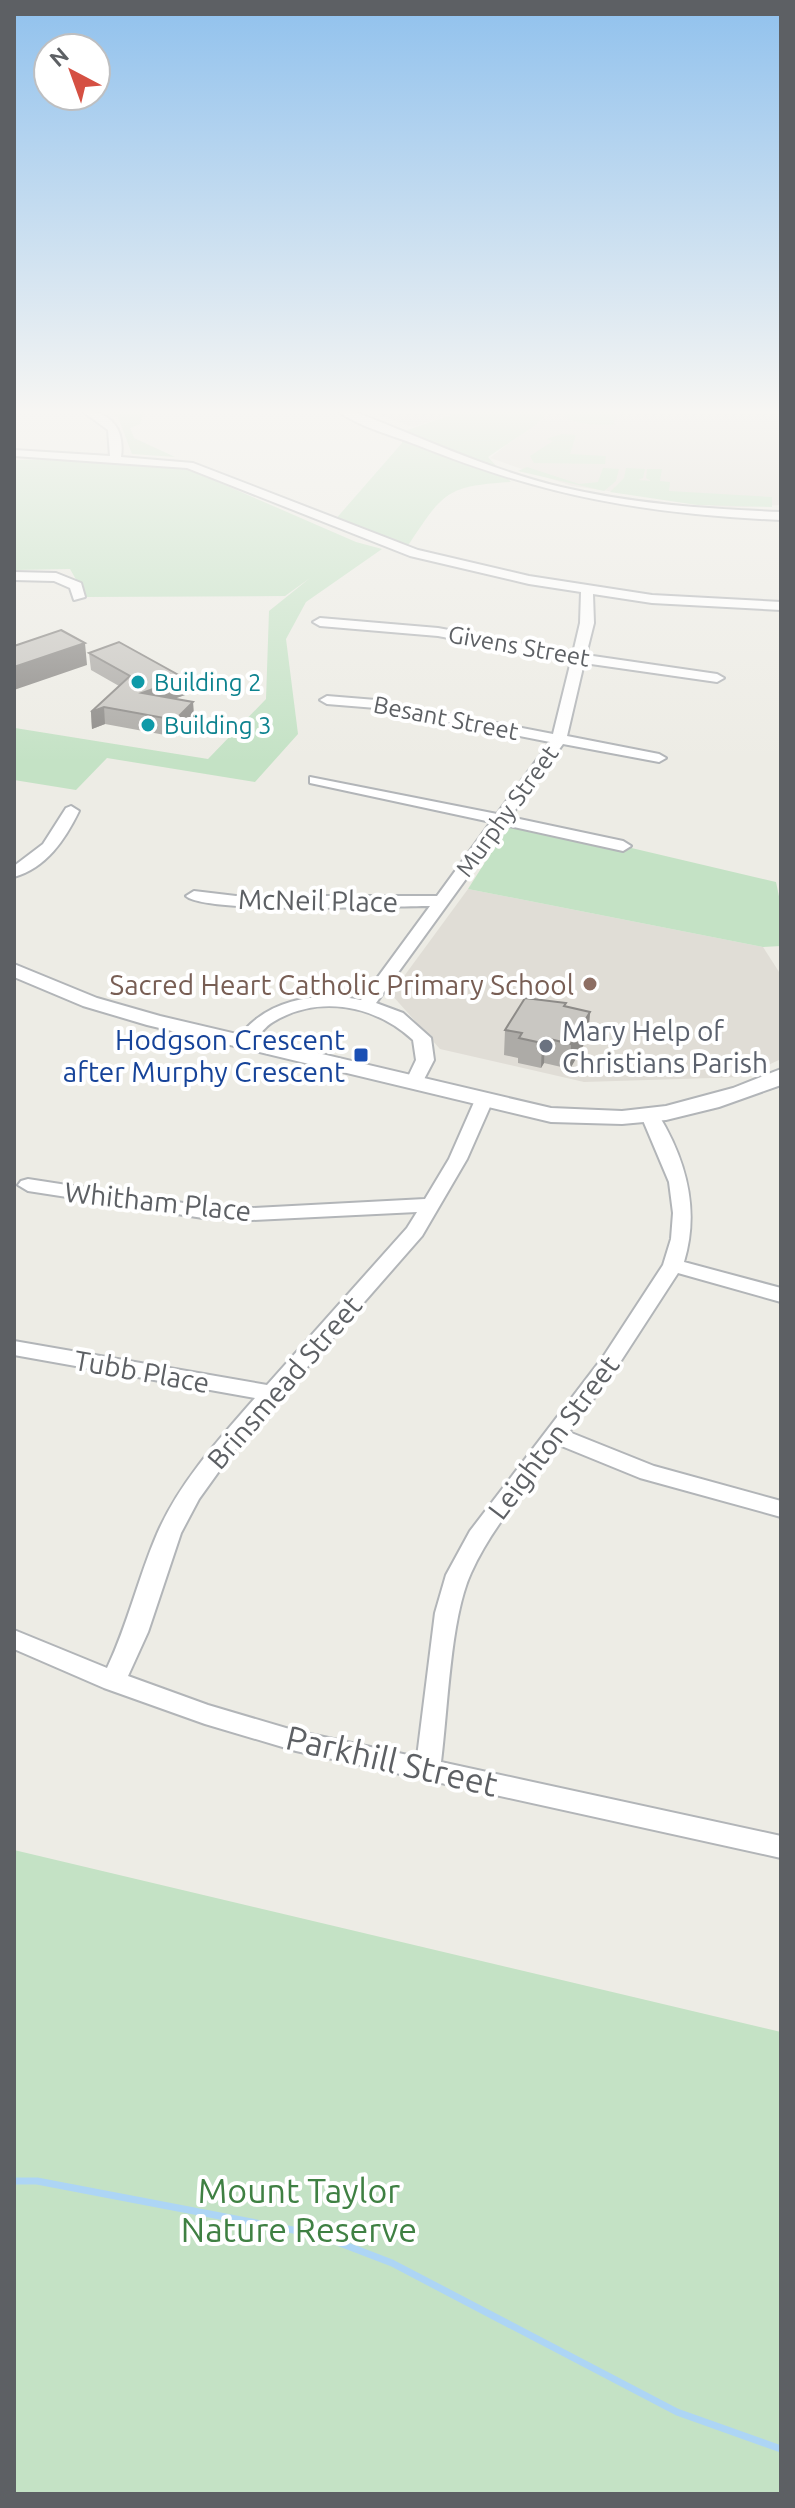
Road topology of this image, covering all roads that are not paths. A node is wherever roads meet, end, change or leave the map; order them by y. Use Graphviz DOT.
graph roads {
  1 [pos="349,528"];
  2 [pos="14,576"];
  3 [pos="587,591"];
  4 [pos="79,597"];
  5 [pos="781,606"];
  6 [pos="320,622"];
  7 [pos="577,658"];
  8 [pos="717,678"];
  9 [pos="327,700"];
  10 [pos="559,740"];
  11 [pos="659,758"];
  12 [pos="315,780"];
  13 [pos="71,811"];
  14 [pos="502,821"];
  15 [pos="623,846"];
  16 [pos="14,872"];
  17 [pos="194,896"];
  18 [pos="442,901"];
  19 [pos="14,970"];
  20 [pos="14,985"];
  21 [pos="90,1002"];
  22 [pos="366,1005"];
  23 [pos="245,1041"];
  24 [pos="777,1081"];
  25 [pos="414,1083"];
  26 [pos="484,1100"];
  27 [pos="651,1118"];
  28 [pos="28,1185"];
  29 [pos="432,1205"];
  30 [pos="673,1265"];
  31 [pos="781,1295"];
  32 [pos="14,1348"];
  33 [pos="271,1393"];
  34 [pos="557,1436"];
  35 [pos="781,1509"];
  36 [pos="14,1639"];
  37 [pos="113,1681"];
  38 [pos="428,1768"];
  39 [pos="781,1847"];
  1 -- 3 [label="street"];
  2 -- 4 [label="street"];
  3 -- 5 [label="street"];
  3 -- 7 [label="street, Murphy Street"];
  6 -- 7 [label="street, Givens Street"];
  7 -- 8 [label="street, Givens Street"];
  7 -- 10 [label="street, Murphy Street"];
  9 -- 10 [label="street, Besant Street"];
  10 -- 11 [label="street, Besant Street"];
  10 -- 14 [label="street, Murphy Street"];
  12 -- 14 [label="street"];
  13 -- 16 [label="street"];
  14 -- 15 [label="street"];
  14 -- 18 [label="street, Murphy Street"];
  17 -- 18 [label="street, McNeil Place"];
  18 -- 22 [label="street, Murphy Street"];
  19 -- 21 [label="street"];
  20 -- 21 [label="street"];
  21 -- 23 [label="street"];
  22 -- 23 [label="street"];
  22 -- 25 [label="street"];
  23 -- 25 [label="street"];
  24 -- 27 [label="street"];
  25 -- 26 [label="street"];
  26 -- 27 [label="street"];
  26 -- 29 [label="street, Brinsmead Street"];
  27 -- 30 [label="street, Leighton Street"];
  28 -- 29 [label="street, Whitham Place"];
  29 -- 33 [label="street, Brinsmead Street"];
  30 -- 31 [label="street"];
  30 -- 34 [label="street, Leighton Street"];
  32 -- 33 [label="street, Tubb Place"];
  33 -- 37 [label="street, Brinsmead Street"];
  34 -- 35 [label="street"];
  34 -- 38 [label="street, Leighton Street"];
  36 -- 37 [label="street, Parkhill Street"];
  37 -- 38 [label="street, Parkhill Street"];
  38 -- 39 [label="street, Parkhill Street"];
}
